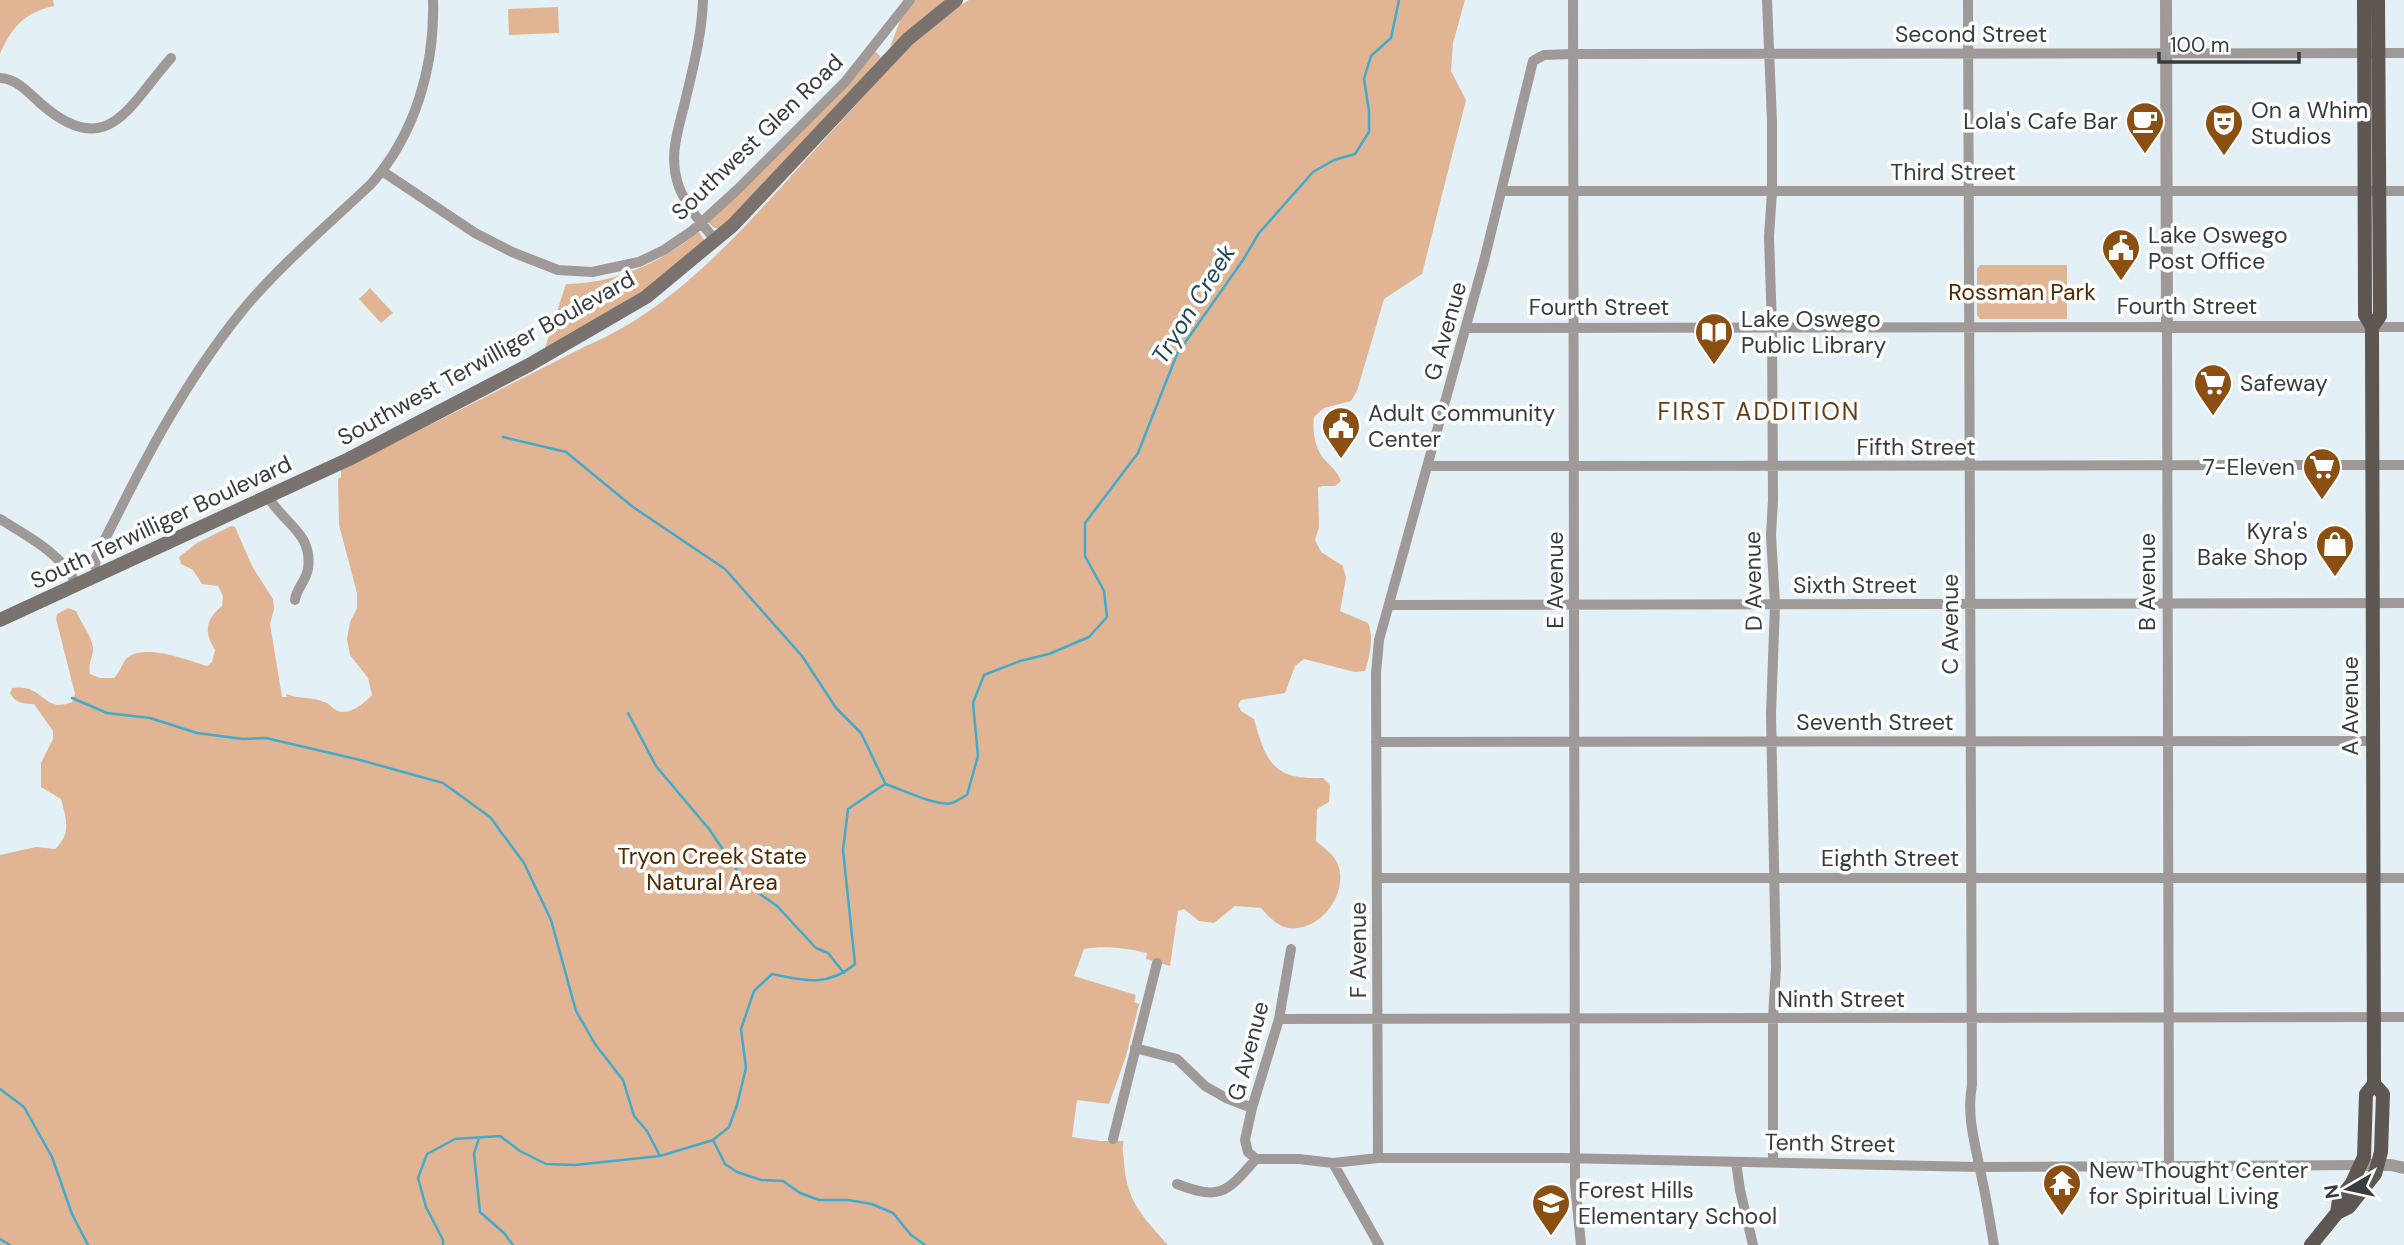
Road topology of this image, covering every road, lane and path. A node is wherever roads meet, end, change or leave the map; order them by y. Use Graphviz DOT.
graph roads {
  1 [pos="433,0"];
  2 [pos="703,0"];
  3 [pos="910,0"];
  4 [pos="956,0"];
  5 [pos="1573,0"];
  6 [pos="1767,0"];
  7 [pos="1968,0"];
  8 [pos="2166,0"];
  9 [pos="2364,0"];
  10 [pos="2378,0"];
  11 [pos="1968,53"];
  12 [pos="2166,53"];
  13 [pos="2371,53"];
  14 [pos="2404,53"];
  15 [pos="1573,54"];
  16 [pos="1770,54"];
  17 [pos="1539,57"];
  18 [pos="172,58"];
  19 [pos="0,78"];
  20 [pos="382,171"];
  21 [pos="2167,190"];
  22 [pos="1503,191"];
  23 [pos="1573,191"];
  24 [pos="1772,191"];
  25 [pos="1968,191"];
  26 [pos="2372,191"];
  27 [pos="2404,191"];
  28 [pos="701,223"];
  29 [pos="716,241"];
  30 [pos="2167,327"];
  31 [pos="2372,327"];
  32 [pos="2404,327"];
  33 [pos="1466,328"];
  34 [pos="1573,328"];
  35 [pos="1772,328"];
  36 [pos="1969,328"];
  37 [pos="340,464"];
  38 [pos="2372,465"];
  39 [pos="2404,465"];
  40 [pos="1428,466"];
  41 [pos="1574,466"];
  42 [pos="1772,466"];
  43 [pos="1969,466"];
  44 [pos="2167,466"];
  45 [pos="269,498"];
  46 [pos="0,519"];
  47 [pos="99,575"];
  48 [pos="77,584"];
  49 [pos="295,600"];
  50 [pos="2373,603"];
  51 [pos="2404,603"];
  52 [pos="1574,604"];
  53 [pos="1775,604"];
  54 [pos="1969,604"];
  55 [pos="2168,604"];
  56 [pos="1390,605"];
  57 [pos="0,620"];
  58 [pos="1773,741"];
  59 [pos="1970,741"];
  60 [pos="2168,741"];
  61 [pos="2373,741"];
  62 [pos="1376,742"];
  63 [pos="1574,742"];
  64 [pos="1775,877"];
  65 [pos="1970,877"];
  66 [pos="2168,877"];
  67 [pos="1377,878"];
  68 [pos="1575,878"];
  69 [pos="2373,878"];
  70 [pos="2404,878"];
  71 [pos="1291,949"];
  72 [pos="1157,963"];
  73 [pos="2169,1017"];
  74 [pos="2374,1017"];
  75 [pos="2404,1017"];
  76 [pos="1575,1018"];
  77 [pos="1773,1018"];
  78 [pos="1970,1018"];
  79 [pos="1279,1019"];
  80 [pos="1377,1019"];
  81 [pos="1135,1048"];
  82 [pos="2374,1084"];
  83 [pos="1252,1108"];
  84 [pos="1113,1139"];
  85 [pos="1378,1158"];
  86 [pos="1256,1159"];
  87 [pos="1575,1159"];
  88 [pos="1736,1162"];
  89 [pos="1773,1162"];
  90 [pos="1333,1163"];
  91 [pos="2169,1165"];
  92 [pos="2361,1165"];
  93 [pos="2379,1165"];
  94 [pos="1979,1167"];
  95 [pos="2404,1168"];
  96 [pos="1177,1184"];
  97 [pos="2337,1213"];
  98 [pos="1378,1245"];
  99 [pos="1581,1245"];
  100 [pos="1753,1245"];
  101 [pos="1994,1245"];
  102 [pos="2311,1245"];
  1 -- 20 [label="street"];
  2 -- 28 [label="street"];
  3 -- 28 [label="street, Southwest Glen Road"];
  4 -- 29 [label="main road, Southwest Terwilliger Boulevard"];
  5 -- 15 [label="street, E Avenue"];
  6 -- 16 [label="street, D Avenue"];
  7 -- 11 [label="street, C Avenue"];
  8 -- 12 [label="street, B Avenue"];
  9 -- 13 [label="main road, A Avenue"];
  10 -- 13 [label="main road, A Avenue"];
  11 -- 12 [label="street, Second Street"];
  11 -- 16 [label="street, Second Street"];
  11 -- 25 [label="street, C Avenue"];
  12 -- 13 [label="street, Second Street"];
  12 -- 21 [label="street, B Avenue"];
  13 -- 14 [label="street, Second Street"];
  13 -- 26 [label="main road, A Avenue"];
  15 -- 16 [label="street, Second Street"];
  15 -- 17 [label="street, Second Street"];
  15 -- 23 [label="street, E Avenue"];
  16 -- 24 [label="street, D Avenue"];
  17 -- 22 [label="street, G Avenue"];
  18 -- 19 [label="street"];
  20 -- 28 [label="street, Southwest Glen Road"];
  20 -- 47 [label="street"];
  21 -- 25 [label="street, Third Street"];
  21 -- 26 [label="street, Third Street"];
  21 -- 30 [label="street, B Avenue"];
  22 -- 23 [label="street, Third Street"];
  22 -- 33 [label="street, G Avenue"];
  23 -- 24 [label="street, Third Street"];
  23 -- 34 [label="street, E Avenue"];
  24 -- 25 [label="street, Third Street"];
  24 -- 35 [label="street, D Avenue"];
  25 -- 36 [label="street, C Avenue"];
  26 -- 27 [label="street, Third Street"];
  26 -- 31 [label="main road, A Avenue"];
  28 -- 29 [label="street"];
  29 -- 37 [label="main road, Southwest Terwilliger Boulevard"];
  30 -- 31 [label="street, Fourth Street"];
  30 -- 36 [label="street, Fourth Street"];
  30 -- 44 [label="street, B Avenue"];
  31 -- 32 [label="street, Fourth Street"];
  31 -- 38 [label="main road, A Avenue"];
  33 -- 34 [label="street, Fourth Street"];
  33 -- 40 [label="street, G Avenue"];
  34 -- 35 [label="street, Fourth Street"];
  34 -- 41 [label="street, E Avenue"];
  35 -- 36 [label="street, Fourth Street"];
  35 -- 42 [label="street, D Avenue"];
  36 -- 43 [label="street, C Avenue"];
  37 -- 45 [label="main road, South Terwilliger Boulevard"];
  38 -- 39 [label="street, Fifth Street"];
  38 -- 44 [label="street, Fifth Street"];
  38 -- 50 [label="main road, A Avenue"];
  40 -- 41 [label="street, Fifth Street"];
  40 -- 56 [label="street, G Avenue"];
  41 -- 42 [label="street, Fifth Street"];
  41 -- 52 [label="street, E Avenue"];
  42 -- 43 [label="street, Fifth Street"];
  42 -- 53 [label="street, D Avenue"];
  43 -- 44 [label="street, Fifth Street"];
  43 -- 54 [label="street, C Avenue"];
  44 -- 55 [label="street, B Avenue"];
  45 -- 47 [label="main road, South Terwilliger Boulevard"];
  45 -- 49 [label="street"];
  46 -- 48 [label="street"];
  47 -- 48 [label="main road, South Terwilliger Boulevard"];
  48 -- 57 [label="main road, South Terwilliger Boulevard"];
  50 -- 51 [label="street, Sixth Street"];
  50 -- 55 [label="street, Sixth Street"];
  50 -- 61 [label="main road, A Avenue"];
  52 -- 53 [label="street, Sixth Street"];
  52 -- 56 [label="street, Sixth Street"];
  52 -- 63 [label="street, E Avenue"];
  53 -- 54 [label="street, Sixth Street"];
  53 -- 58 [label="street, D Avenue"];
  54 -- 55 [label="street, Sixth Street"];
  54 -- 59 [label="street, C Avenue"];
  55 -- 60 [label="street, B Avenue"];
  56 -- 62 [label="street, G Avenue"];
  58 -- 59 [label="street, Seventh Street"];
  58 -- 63 [label="street, Seventh Street"];
  58 -- 64 [label="street, D Avenue"];
  59 -- 60 [label="street, Seventh Street"];
  59 -- 65 [label="street, C Avenue"];
  60 -- 61 [label="street, Seventh Street"];
  60 -- 66 [label="street, B Avenue"];
  61 -- 69 [label="main road, A Avenue"];
  62 -- 63 [label="street, Seventh Street"];
  62 -- 67 [label="street, F Avenue"];
  63 -- 68 [label="street, E Avenue"];
  64 -- 65 [label="street, Eighth Street"];
  64 -- 68 [label="street, Eighth Street"];
  64 -- 77 [label="street, D Avenue"];
  65 -- 66 [label="street, Eighth Street"];
  65 -- 78 [label="street, C Avenue"];
  66 -- 69 [label="street, Eighth Street"];
  66 -- 73 [label="street, B Avenue"];
  67 -- 68 [label="street, Eighth Street"];
  67 -- 80 [label="street, F Avenue"];
  68 -- 76 [label="street, E Avenue"];
  69 -- 70 [label="street, Eighth Street"];
  69 -- 74 [label="main road, A Avenue"];
  71 -- 79 [label="street, G Avenue"];
  72 -- 81 [label="street"];
  73 -- 74 [label="street, Ninth Street"];
  73 -- 78 [label="street, Ninth Street"];
  73 -- 91 [label="street, B Avenue"];
  74 -- 75 [label="street, Ninth Street"];
  74 -- 82 [label="main road, A Avenue"];
  76 -- 77 [label="street, Ninth Street"];
  76 -- 80 [label="street, Ninth Street"];
  76 -- 87 [label="street, E Avenue"];
  77 -- 78 [label="street, Ninth Street"];
  77 -- 89 [label="street, D Avenue"];
  78 -- 94 [label="street, C Avenue"];
  79 -- 80 [label="street, Ninth Street"];
  79 -- 83 [label="street, G Avenue"];
  80 -- 85 [label="street, F Avenue"];
  81 -- 83 [label="street"];
  81 -- 84 [label="street"];
  82 -- 92 [label="main road, A Avenue"];
  82 -- 93 [label="main road, A Avenue"];
  83 -- 86 [label="street, G Avenue"];
  85 -- 87 [label="street, Tenth Street"];
  85 -- 90 [label="street, Tenth Street"];
  86 -- 90 [label="street, Tenth Street"];
  86 -- 96 [label="street"];
  87 -- 88 [label="street, Tenth Street"];
  87 -- 99 [label="street, E Avenue"];
  88 -- 89 [label="street, Tenth Street"];
  88 -- 100 [label="street"];
  89 -- 94 [label="street, Tenth Street"];
  90 -- 98 [label="street"];
  91 -- 92 [label="street, Tenth Street"];
  91 -- 94 [label="street, Tenth Street"];
  92 -- 93 [label="street, Tenth Street"];
  92 -- 97 [label="main road"];
  93 -- 95 [label="street, Tenth Street"];
  93 -- 97 [label="main road"];
  94 -- 101 [label="street, C Avenue"];
  97 -- 102 [label="main road"];
}
